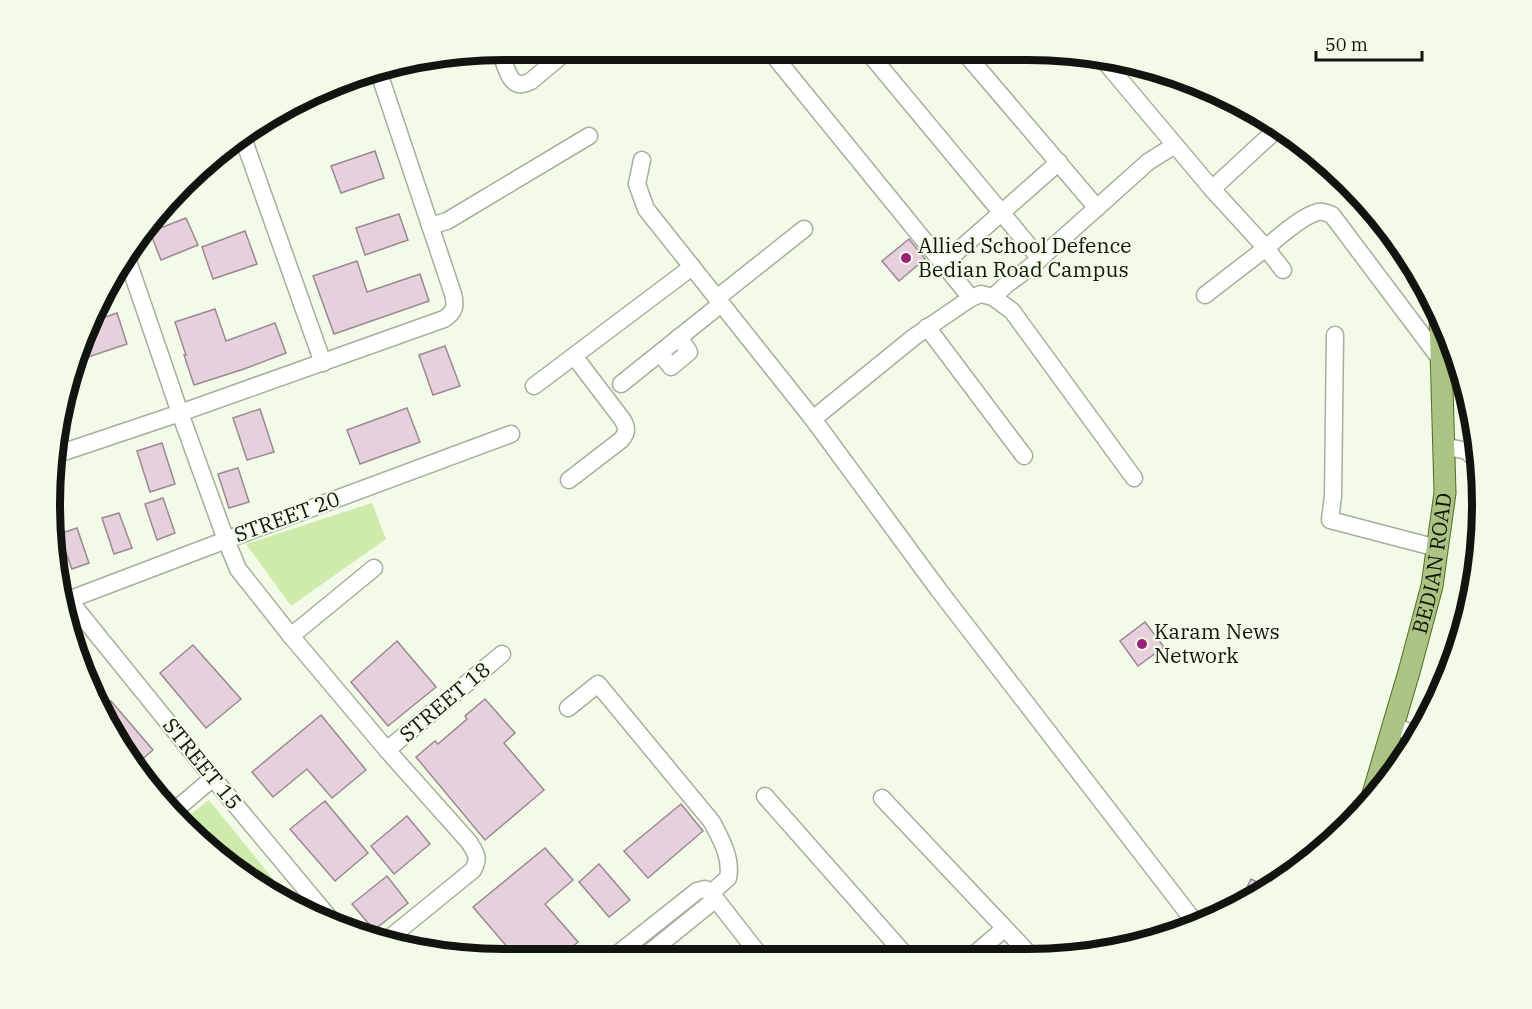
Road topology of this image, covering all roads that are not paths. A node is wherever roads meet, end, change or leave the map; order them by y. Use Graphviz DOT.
graph roads {
  1 [pos="504,60"];
  2 [pos="556,60"];
  3 [pos="777,60"];
  4 [pos="875,60"];
  5 [pos="971,60"];
  6 [pos="1111,68"];
  7 [pos="381,78"];
  8 [pos="1272,134"];
  9 [pos="590,136"];
  10 [pos="245,144"];
  11 [pos="1175,145"];
  12 [pos="642,160"];
  13 [pos="1059,162"];
  14 [pos="1212,189"];
  15 [pos="1097,208"];
  16 [pos="1002,213"];
  17 [pos="430,226"];
  18 [pos="804,229"];
  19 [pos="1266,249"];
  20 [pos="1040,259"];
  21 [pos="943,264"];
  22 [pos="130,266"];
  23 [pos="692,267"];
  24 [pos="1283,270"];
  25 [pos="1205,295"];
  26 [pos="993,297"];
  27 [pos="970,298"];
  28 [pos="719,301"];
  29 [pos="927,327"];
  30 [pos="1335,335"];
  31 [pos="1441,341"];
  32 [pos="574,356"];
  33 [pos="1441,360"];
  34 [pos="322,363"];
  35 [pos="621,384"];
  36 [pos="534,386"];
  37 [pos="180,413"];
  38 [pos="813,419"];
  39 [pos="511,434"];
  40 [pos="1443,446"];
  41 [pos="63,452"];
  42 [pos="1469,453"];
  43 [pos="1024,456"];
  44 [pos="1134,478"];
  45 [pos="569,480"];
  46 [pos="226,540"];
  47 [pos="1437,548"];
  48 [pos="374,568"];
  49 [pos="71,599"];
  50 [pos="73,609"];
  51 [pos="291,636"];
  52 [pos="502,654"];
  53 [pos="568,708"];
  54 [pos="1394,726"];
  55 [pos="1409,732"];
  56 [pos="387,750"];
  57 [pos="1378,777"];
  58 [pos="213,778"];
  59 [pos="765,796"];
  60 [pos="882,798"];
  61 [pos="179,807"];
  62 [pos="711,893"];
  63 [pos="323,910"];
  64 [pos="1191,917"];
  65 [pos="1004,928"];
  66 [pos="393,935"];
  67 [pos="624,949"];
  68 [pos="654,949"];
  69 [pos="755,949"];
  70 [pos="900,949"];
  71 [pos="980,949"];
  72 [pos="1024,949"];
  1 -- 2 [label="street"];
  3 -- 21 [label="street"];
  4 -- 16 [label="street"];
  5 -- 13 [label="street"];
  6 -- 11 [label="street"];
  7 -- 17 [label="street"];
  8 -- 14 [label="street"];
  9 -- 17 [label="street"];
  10 -- 34 [label="street"];
  11 -- 14 [label="street"];
  11 -- 15 [label="street"];
  12 -- 23 [label="street"];
  13 -- 15 [label="street"];
  13 -- 16 [label="street"];
  14 -- 19 [label="street"];
  15 -- 20 [label="street"];
  16 -- 20 [label="street"];
  16 -- 21 [label="street"];
  17 -- 34 [label="street"];
  18 -- 28 [label="street"];
  19 -- 24 [label="street"];
  19 -- 25 [label="street"];
  19 -- 33 [label="street"];
  20 -- 26 [label="street"];
  21 -- 27 [label="street"];
  22 -- 37 [label="street"];
  23 -- 28 [label="street"];
  23 -- 32 [label="street"];
  26 -- 27 [label="street"];
  26 -- 44 [label="street"];
  27 -- 29 [label="street"];
  28 -- 35 [label="street"];
  28 -- 38 [label="street"];
  29 -- 38 [label="street"];
  29 -- 43 [label="street"];
  30 -- 47 [label="street"];
  31 -- 33 [label="main road, BEDIAN ROAD"];
  32 -- 36 [label="street"];
  32 -- 45 [label="street"];
  33 -- 40 [label="main road, BEDIAN ROAD"];
  34 -- 37 [label="street"];
  37 -- 41 [label="street"];
  37 -- 46 [label="street"];
  38 -- 64 [label="street"];
  39 -- 46 [label="street, STREET 20"];
  40 -- 42 [label="street"];
  40 -- 47 [label="main road, BEDIAN ROAD"];
  46 -- 49 [label="street, STREET 20"];
  46 -- 51 [label="street"];
  47 -- 54 [label="main road, BEDIAN ROAD"];
  48 -- 51 [label="street"];
  50 -- 58 [label="street, STREET 15"];
  51 -- 56 [label="street"];
  52 -- 56 [label="street, STREET 18"];
  53 -- 62 [label="street"];
  54 -- 55 [label="street"];
  54 -- 57 [label="main road, BEDIAN ROAD"];
  56 -- 66 [label="street"];
  58 -- 61 [label="street"];
  58 -- 63 [label="street, STREET 15"];
  59 -- 70 [label="street"];
  60 -- 65 [label="street"];
  62 -- 67 [label="street"];
  62 -- 68 [label="street"];
  62 -- 69 [label="street"];
  65 -- 71 [label="street"];
  65 -- 72 [label="street"];
}
